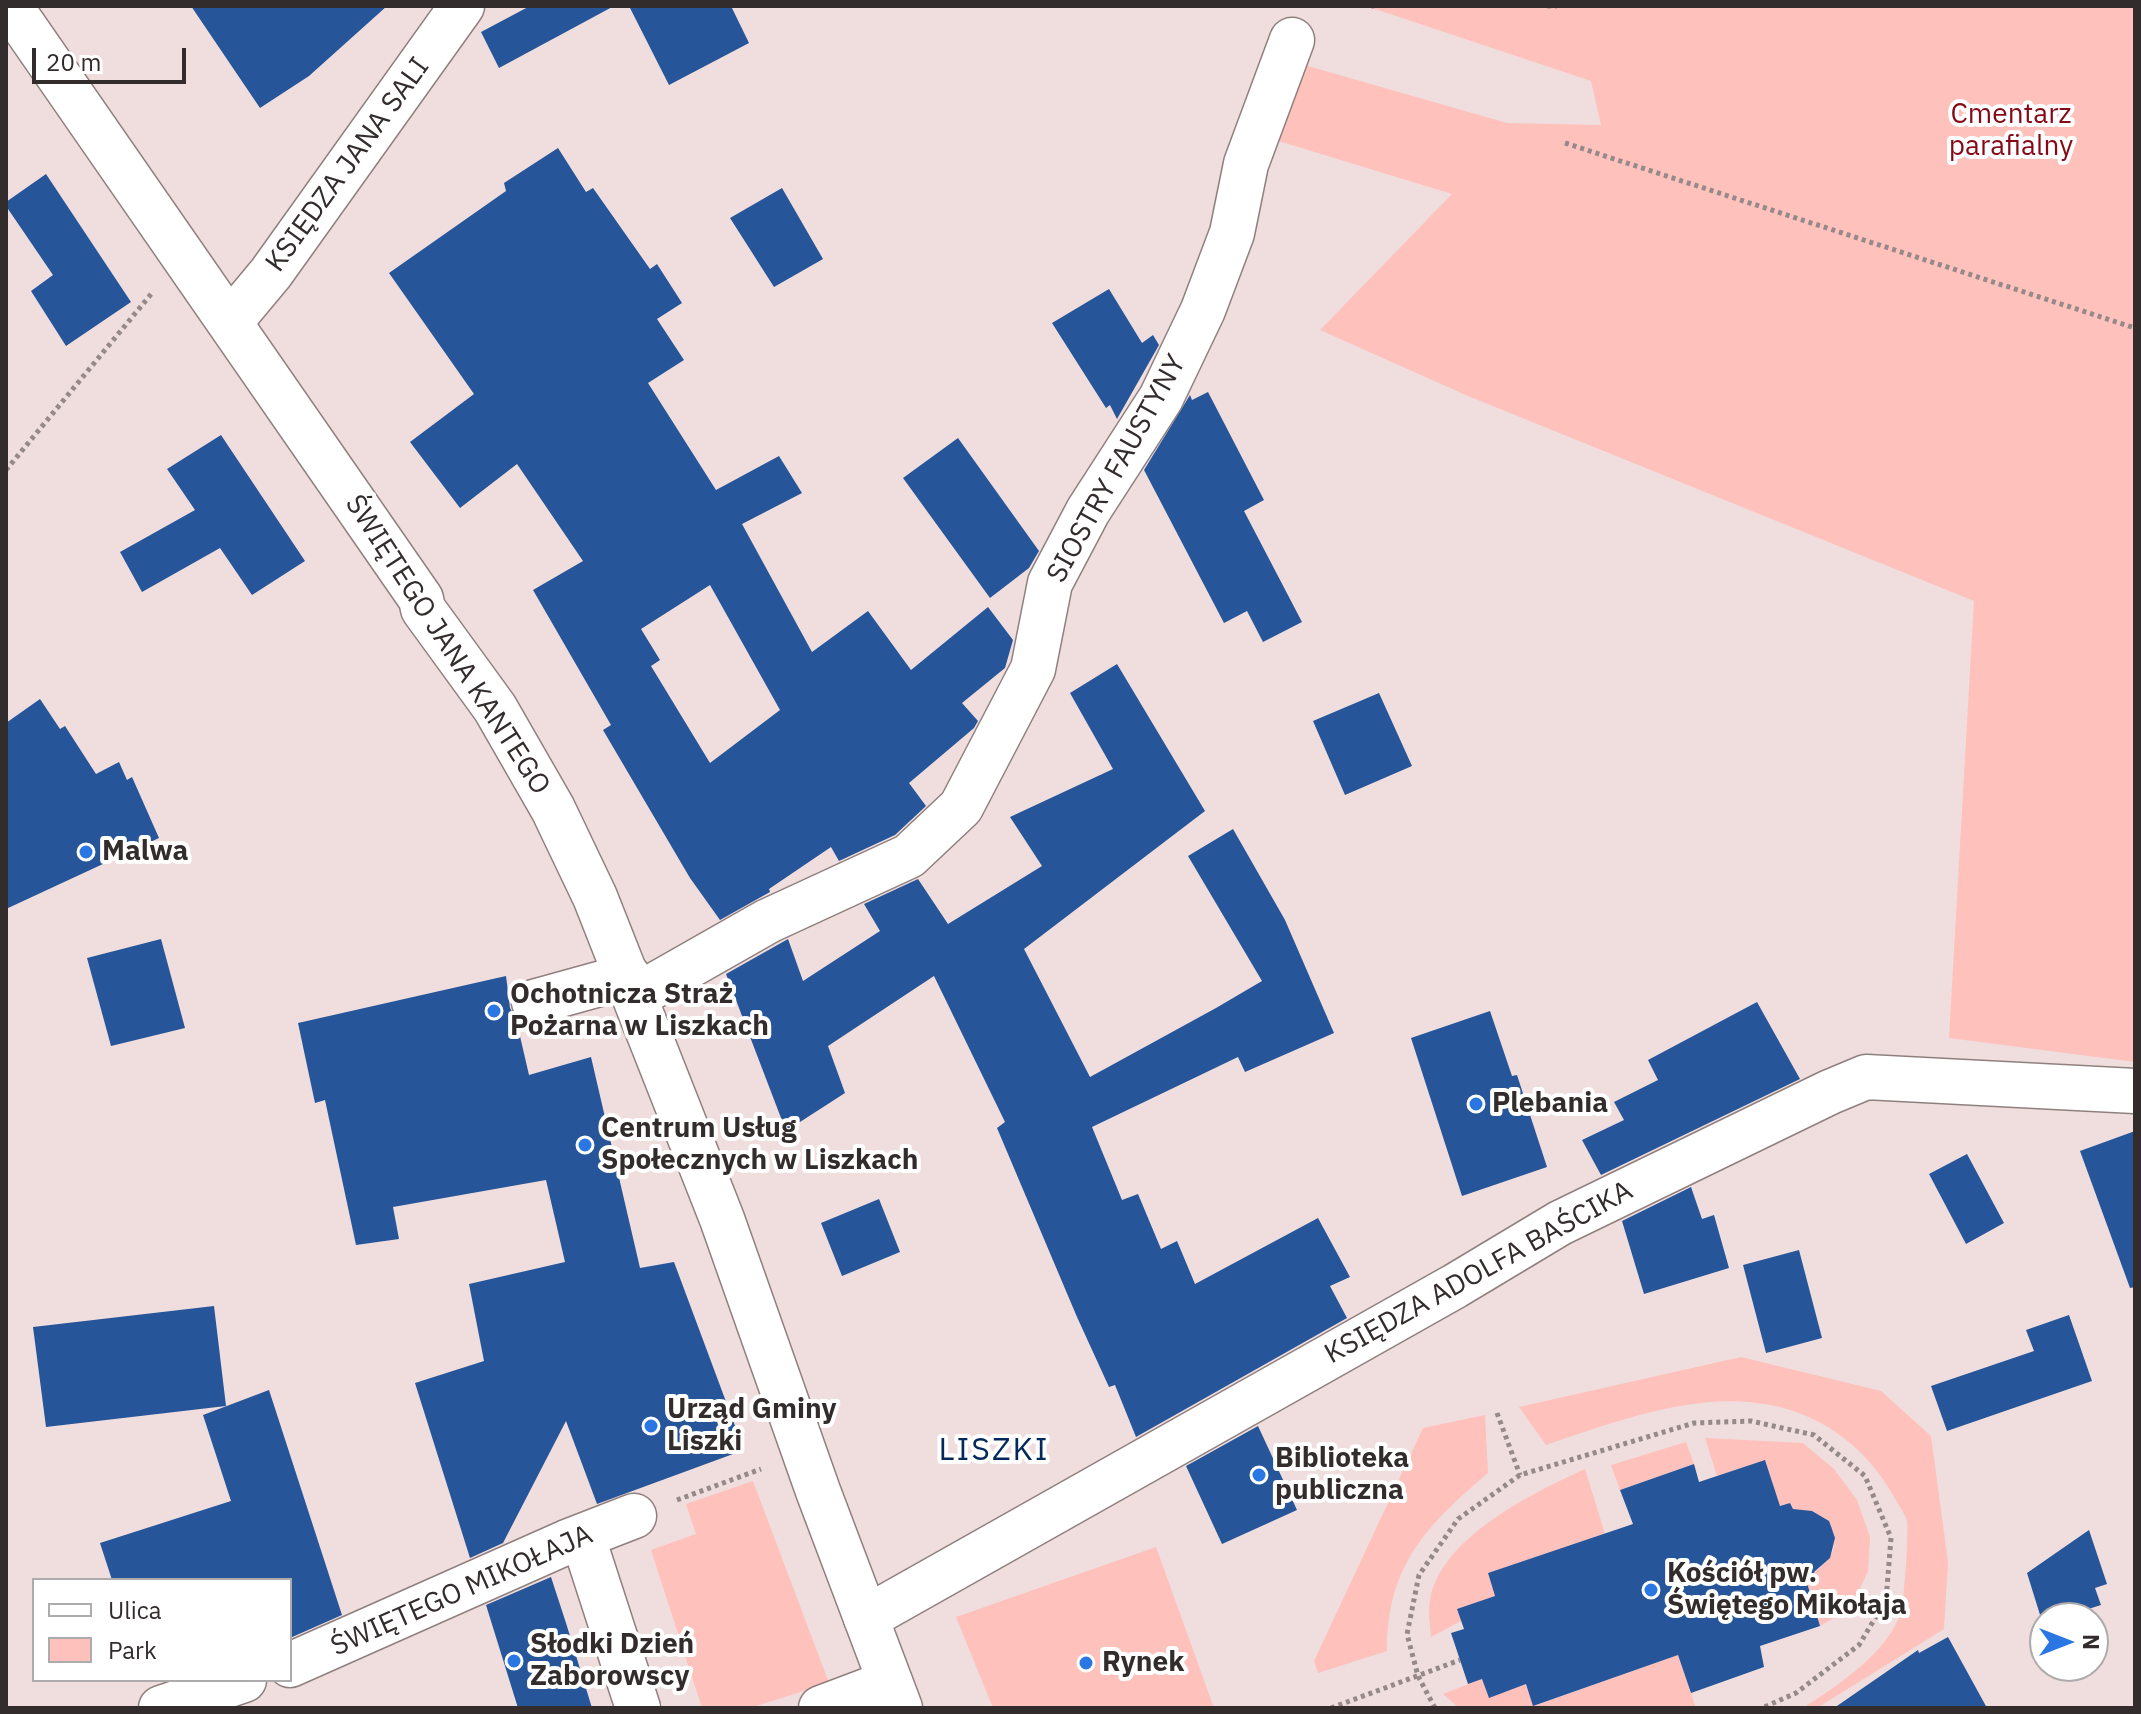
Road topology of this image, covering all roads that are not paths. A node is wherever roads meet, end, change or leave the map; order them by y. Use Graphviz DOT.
graph roads {
  1 [pos="10,6"];
  2 [pos="462,6"];
  3 [pos="1292,40"];
  4 [pos="231,321"];
  5 [pos="632,986"];
  6 [pos="534,1002"];
  7 [pos="2135,1091"];
  8 [pos="634,1516"];
  9 [pos="583,1538"];
  10 [pos="866,1618"];
  11 [pos="292,1664"];
  12 [pos="238,1682"];
  13 [pos="895,1695"];
  14 [pos="161,1708"];
  15 [pos="638,1708"];
  16 [pos="821,1708"];
  1 -- 4 [label="street, ŚWIĘTEGO JANA KANTEGO"];
  2 -- 4 [label="street, KSIĘDZA JANA SALI"];
  3 -- 5 [label="street, SIOSTRY FAUSTYNY"];
  4 -- 5 [label="street, ŚWIĘTEGO JANA KANTEGO"];
  5 -- 6 [label="street, SIOSTRY FAUSTYNY"];
  5 -- 10 [label="street, ŚWIĘTEGO JANA KANTEGO"];
  7 -- 10 [label="street, KSIĘDZA ADOLFA BAŚCIKA"];
  8 -- 9 [label="street, ŚWIĘTEGO MIKOŁAJA"];
  9 -- 11 [label="street, ŚWIĘTEGO MIKOŁAJA"];
  9 -- 15 [label="street"];
  10 -- 13 [label="street, ŚWIĘTEGO JANA KANTEGO"];
  12 -- 14 [label="street"];
  13 -- 16 [label="street"];
}
